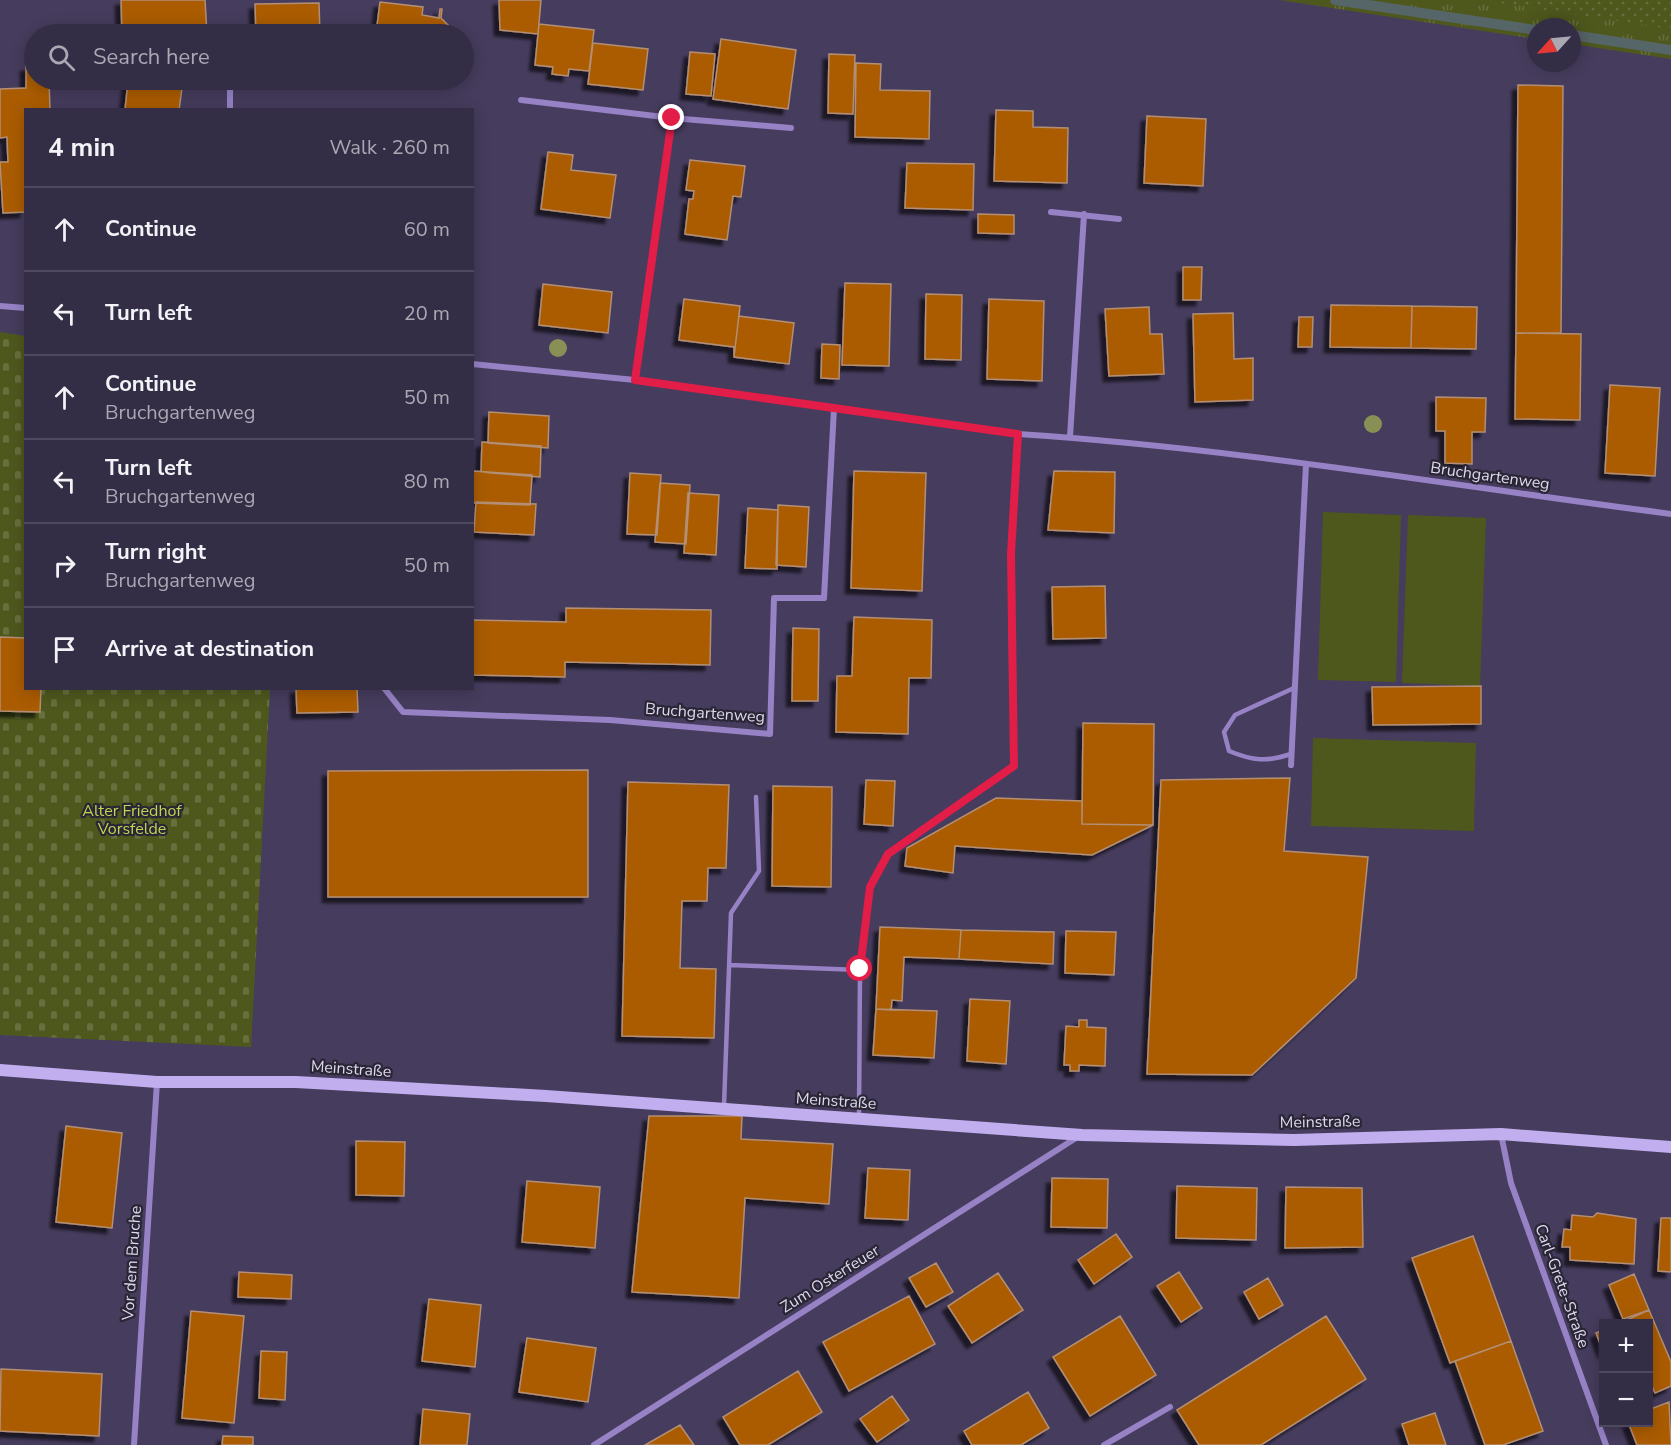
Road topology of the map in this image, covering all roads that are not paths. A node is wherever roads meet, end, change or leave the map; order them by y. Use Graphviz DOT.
graph roads {
  1 [pos="230,90"];
  2 [pos="521,100"];
  3 [pos="230,108"];
  4 [pos="672,118"];
  5 [pos="791,128"];
  6 [pos="1051,212"];
  7 [pos="1084,214"];
  8 [pos="1119,219"];
  9 [pos="0,306"];
  10 [pos="24,308"];
  11 [pos="474,364"];
  12 [pos="635,380"];
  13 [pos="834,408"];
  14 [pos="1018,434"];
  15 [pos="1070,437"];
  16 [pos="1306,464"];
  17 [pos="1671,514"];
  18 [pos="1012,672"];
  19 [pos="1294,688"];
  20 [pos="386,690"];
  21 [pos="1291,754"];
  22 [pos="1290,765"];
  23 [pos="756,797"];
  24 [pos="729,964"];
  25 [pos="860,969"];
  26 [pos="0,1070"];
  27 [pos="157,1082"];
  28 [pos="724,1109"];
  29 [pos="859,1119"];
  30 [pos="1501,1134"];
  31 [pos="1082,1135"];
  32 [pos="1671,1147"];
  33 [pos="1170,1407"];
  34 [pos="134,1445"];
  35 [pos="594,1445"];
  36 [pos="1104,1445"];
  37 [pos="1606,1445"];
  1 -- 3 [label="street"];
  2 -- 4 [label="street"];
  4 -- 5 [label="street"];
  4 -- 12 [label="street"];
  6 -- 7 [label="street"];
  7 -- 8 [label="street"];
  7 -- 15 [label="street"];
  9 -- 10 [label="street"];
  11 -- 12 [label="street, Bruchgartenweg"];
  12 -- 13 [label="street, Bruchgartenweg"];
  13 -- 14 [label="street, Bruchgartenweg"];
  13 -- 20 [label="street, Bruchgartenweg"];
  14 -- 15 [label="street, Bruchgartenweg"];
  14 -- 18 [label="street"];
  15 -- 16 [label="street, Bruchgartenweg"];
  16 -- 17 [label="street, Bruchgartenweg"];
  16 -- 19 [label="street"];
  18 -- 25 [label="lane"];
  19 -- 21 [label="street"];
  19 -- 21 [label="lane"];
  21 -- 22 [label="street"];
  23 -- 24 [label="lane"];
  24 -- 25 [label="lane"];
  24 -- 28 [label="lane"];
  25 -- 29 [label="lane"];
  26 -- 27 [label="street, Meinstraße"];
  27 -- 28 [label="street, Meinstraße"];
  27 -- 34 [label="street, Vor dem Bruche"];
  28 -- 29 [label="street, Meinstraße"];
  29 -- 31 [label="street, Meinstraße"];
  30 -- 31 [label="street, Meinstraße"];
  30 -- 32 [label="street, Meinstraße"];
  30 -- 37 [label="street, Carl-Grete-Straße"];
  31 -- 35 [label="street, Zum Osterfeuer"];
  33 -- 36 [label="street"];
}
